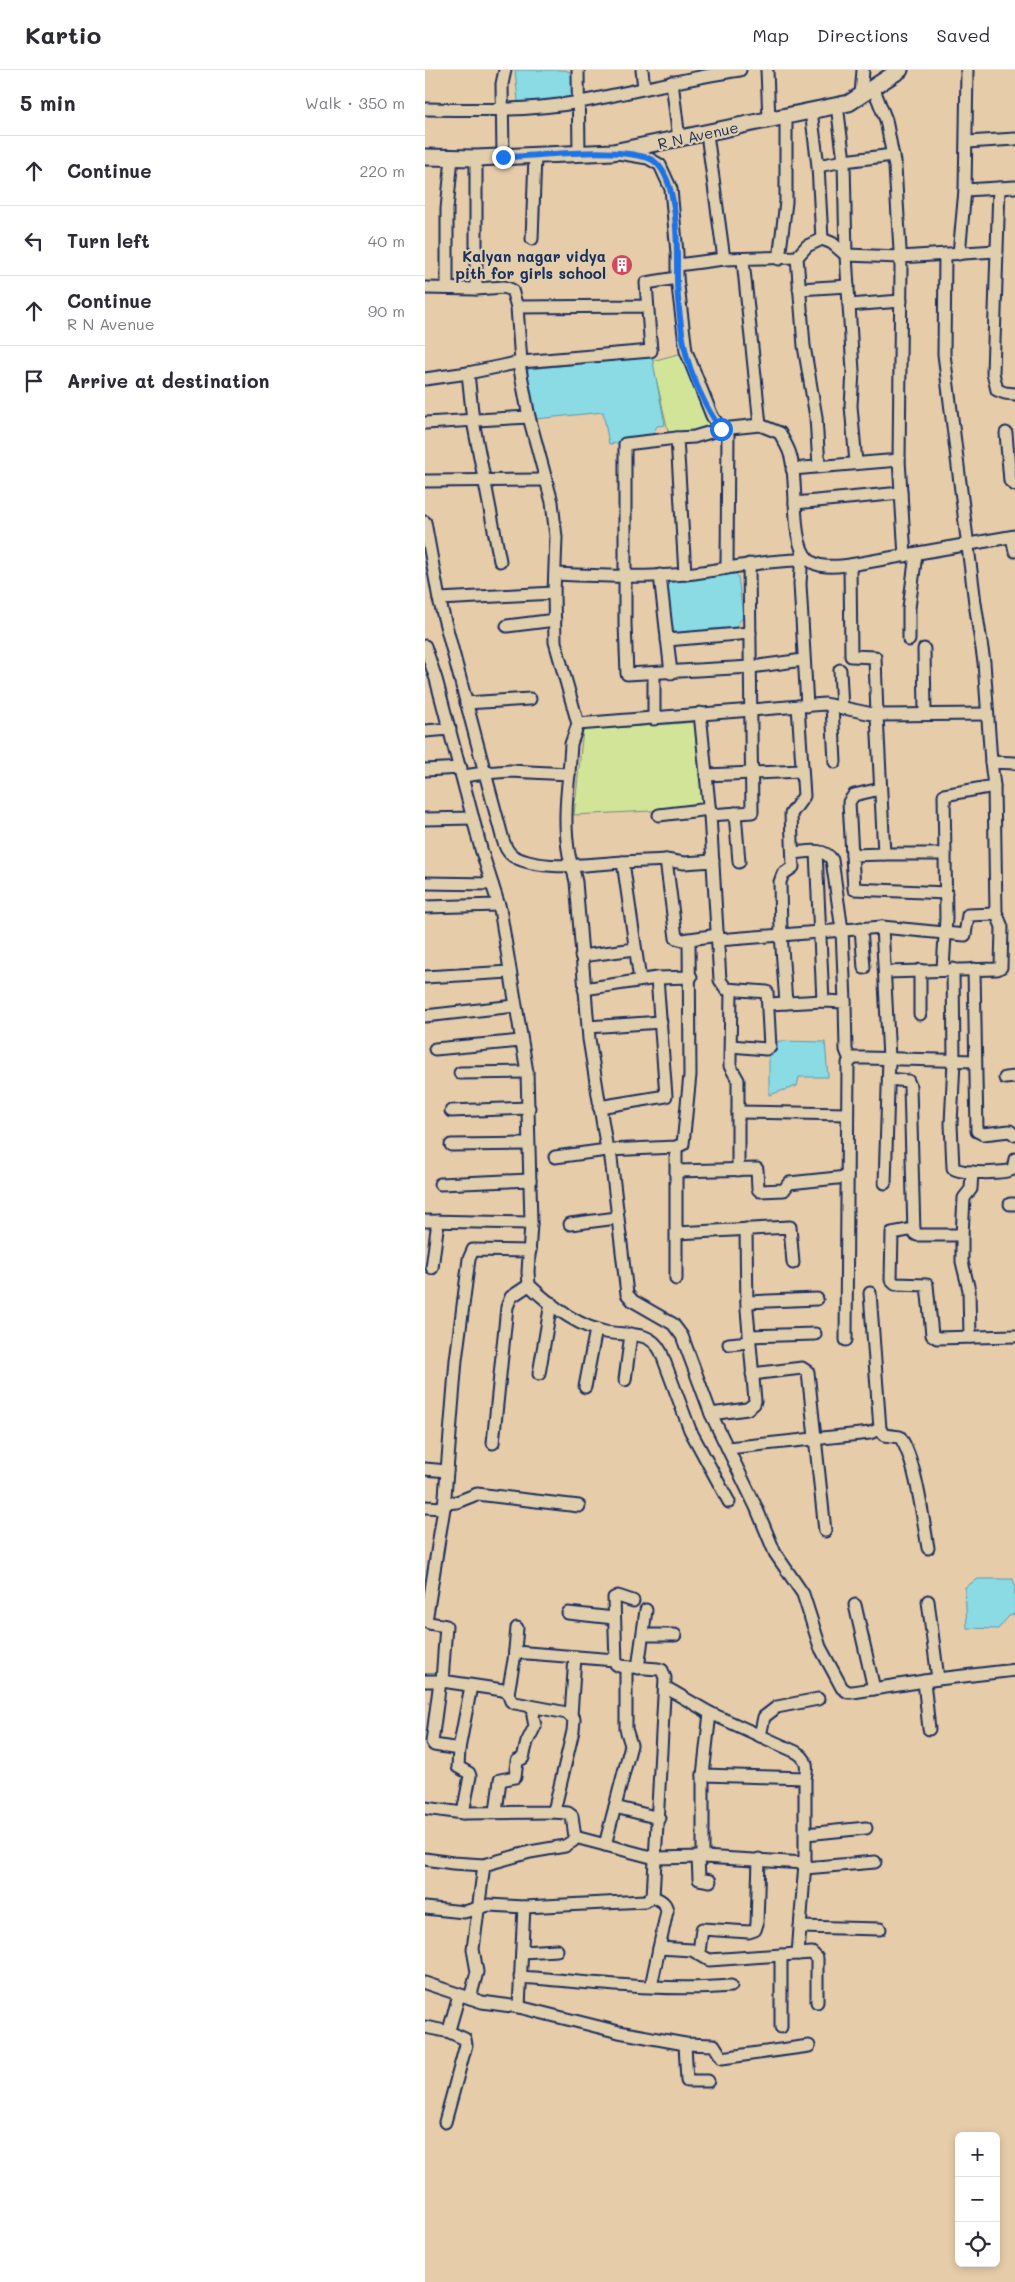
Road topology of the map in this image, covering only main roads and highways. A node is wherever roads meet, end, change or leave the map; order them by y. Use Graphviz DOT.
graph roads {
  1 [pos="900,70"];
  2 [pos="425,157"];
  1 -- 2 [label="main road, R N Avenue"];
}
